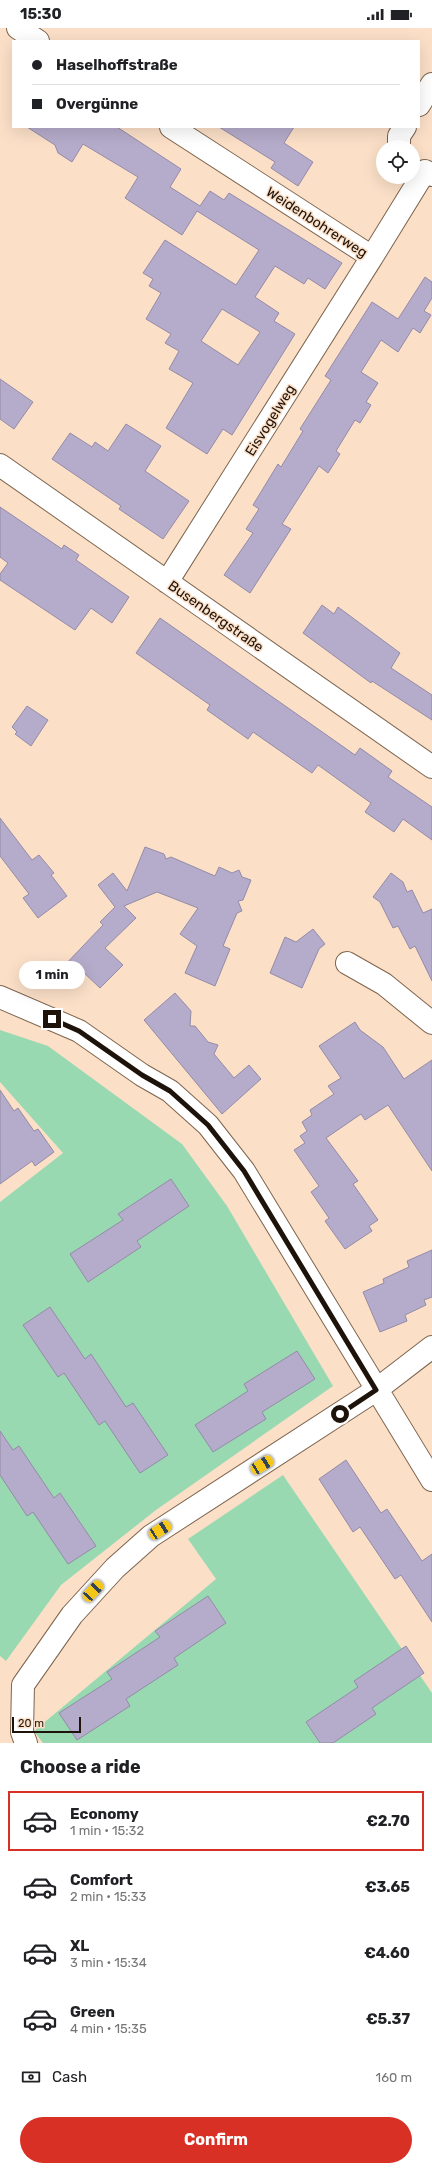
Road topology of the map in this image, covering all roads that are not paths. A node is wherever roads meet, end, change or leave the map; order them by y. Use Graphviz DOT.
graph roads {
  1 [pos="18,28"];
  2 [pos="36,40"];
  3 [pos="432,84"];
  4 [pos="420,103"];
  5 [pos="173,128"];
  6 [pos="404,128"];
  7 [pos="399,140"];
  8 [pos="423,170"];
  9 [pos="372,257"];
  10 [pos="0,465"];
  11 [pos="167,582"];
  12 [pos="432,767"];
  13 [pos="347,963"];
  14 [pos="0,998"];
  15 [pos="432,1023"];
  16 [pos="432,1347"];
  17 [pos="376,1390"];
  18 [pos="432,1480"];
  19 [pos="26,1743"];
  1 -- 2 [label="street"];
  3 -- 4 [label="street"];
  5 -- 9 [label="street, Weidenbohrerweg"];
  6 -- 7 [label="street"];
  8 -- 9 [label="street, Weidenbohrerweg"];
  9 -- 11 [label="street, Eisvogelweg"];
  10 -- 11 [label="street, Busenbergstraße"];
  11 -- 12 [label="street, Busenbergstraße"];
  13 -- 15 [label="street"];
  14 -- 17 [label="street"];
  16 -- 17 [label="street"];
  17 -- 18 [label="street"];
  17 -- 19 [label="street"];
}
